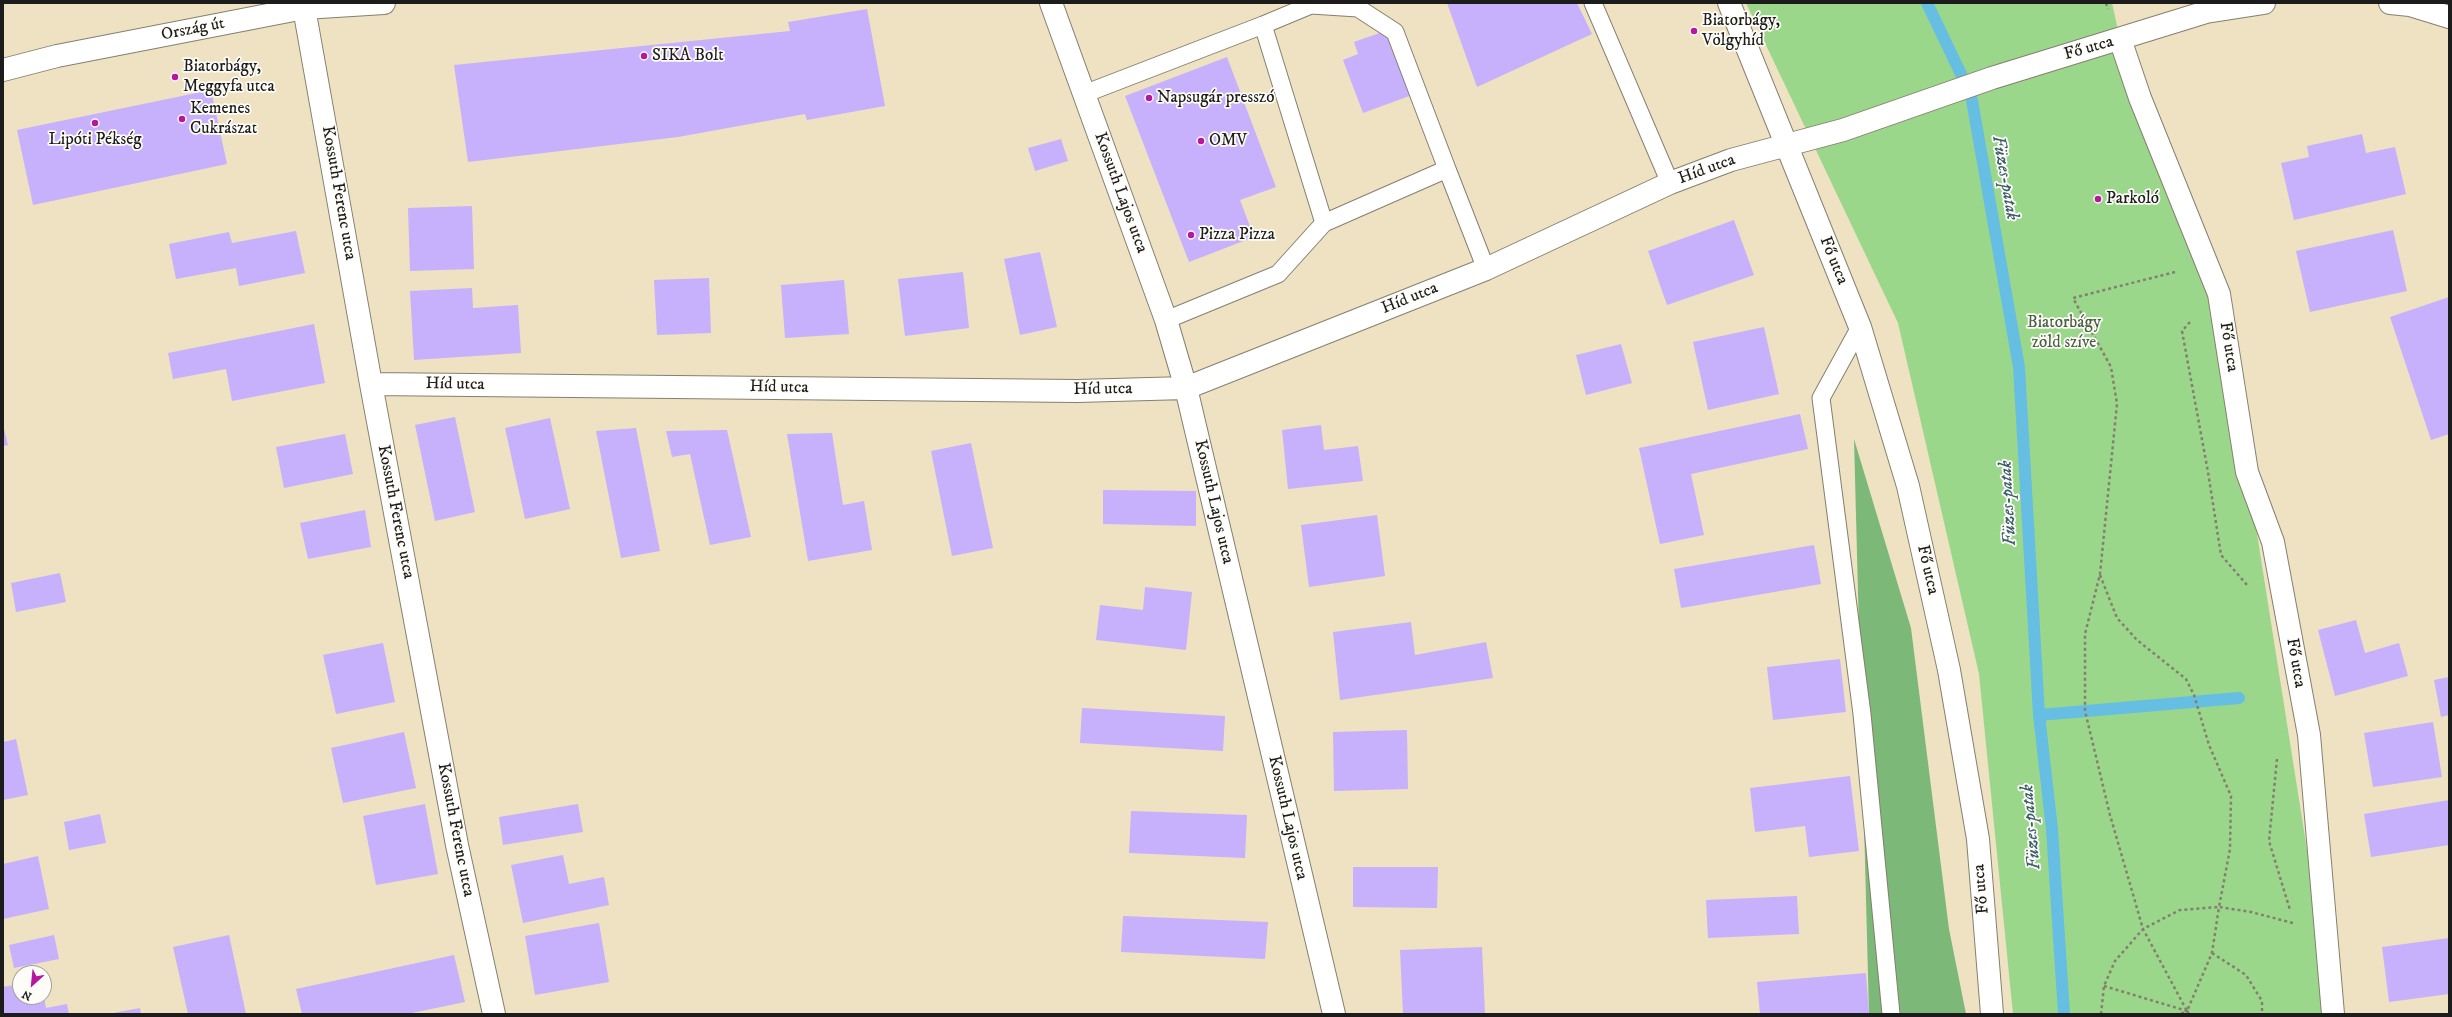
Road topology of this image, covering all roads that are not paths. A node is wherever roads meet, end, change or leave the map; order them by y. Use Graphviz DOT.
graph roads {
  1 [pos="384,3"];
  2 [pos="1051,3"];
  3 [pos="1593,3"];
  4 [pos="1729,3"];
  5 [pos="2264,3"];
  6 [pos="2390,3"];
  7 [pos="304,8"];
  8 [pos="2449,18"];
  9 [pos="1263,25"];
  10 [pos="2120,39"];
  11 [pos="3,70"];
  12 [pos="1084,94"];
  13 [pos="1787,144"];
  14 [pos="1447,169"];
  15 [pos="1670,183"];
  16 [pos="1324,223"];
  17 [pos="1486,269"];
  18 [pos="1166,320"];
  19 [pos="1860,327"];
  20 [pos="371,384"];
  21 [pos="1186,388"];
  22 [pos="494,1014"];
  23 [pos="1334,1014"];
  24 [pos="1891,1014"];
  25 [pos="1992,1014"];
  26 [pos="2333,1014"];
  1 -- 7 [label="street, Ország út"];
  2 -- 12 [label="street, Kossuth Lajos utca"];
  3 -- 15 [label="lane"];
  4 -- 13 [label="street, Fő utca"];
  5 -- 10 [label="street"];
  6 -- 8 [label="street"];
  7 -- 11 [label="street, Ország út"];
  7 -- 20 [label="street, Kossuth Ferenc utca"];
  9 -- 12 [label="lane"];
  9 -- 14 [label="lane"];
  9 -- 16 [label="lane"];
  10 -- 13 [label="street, Fő utca"];
  10 -- 26 [label="street, Fő utca"];
  12 -- 18 [label="street, Kossuth Lajos utca"];
  13 -- 15 [label="street, Híd utca"];
  13 -- 19 [label="street, Fő utca"];
  14 -- 16 [label="lane"];
  14 -- 17 [label="lane"];
  15 -- 17 [label="street, Híd utca"];
  16 -- 18 [label="lane"];
  17 -- 21 [label="street, Híd utca"];
  18 -- 21 [label="street, Kossuth Lajos utca"];
  19 -- 24 [label="lane"];
  19 -- 25 [label="street, Fő utca"];
  20 -- 21 [label="street, Híd utca"];
  20 -- 22 [label="street, Kossuth Ferenc utca"];
  21 -- 23 [label="street, Kossuth Lajos utca"];
}
